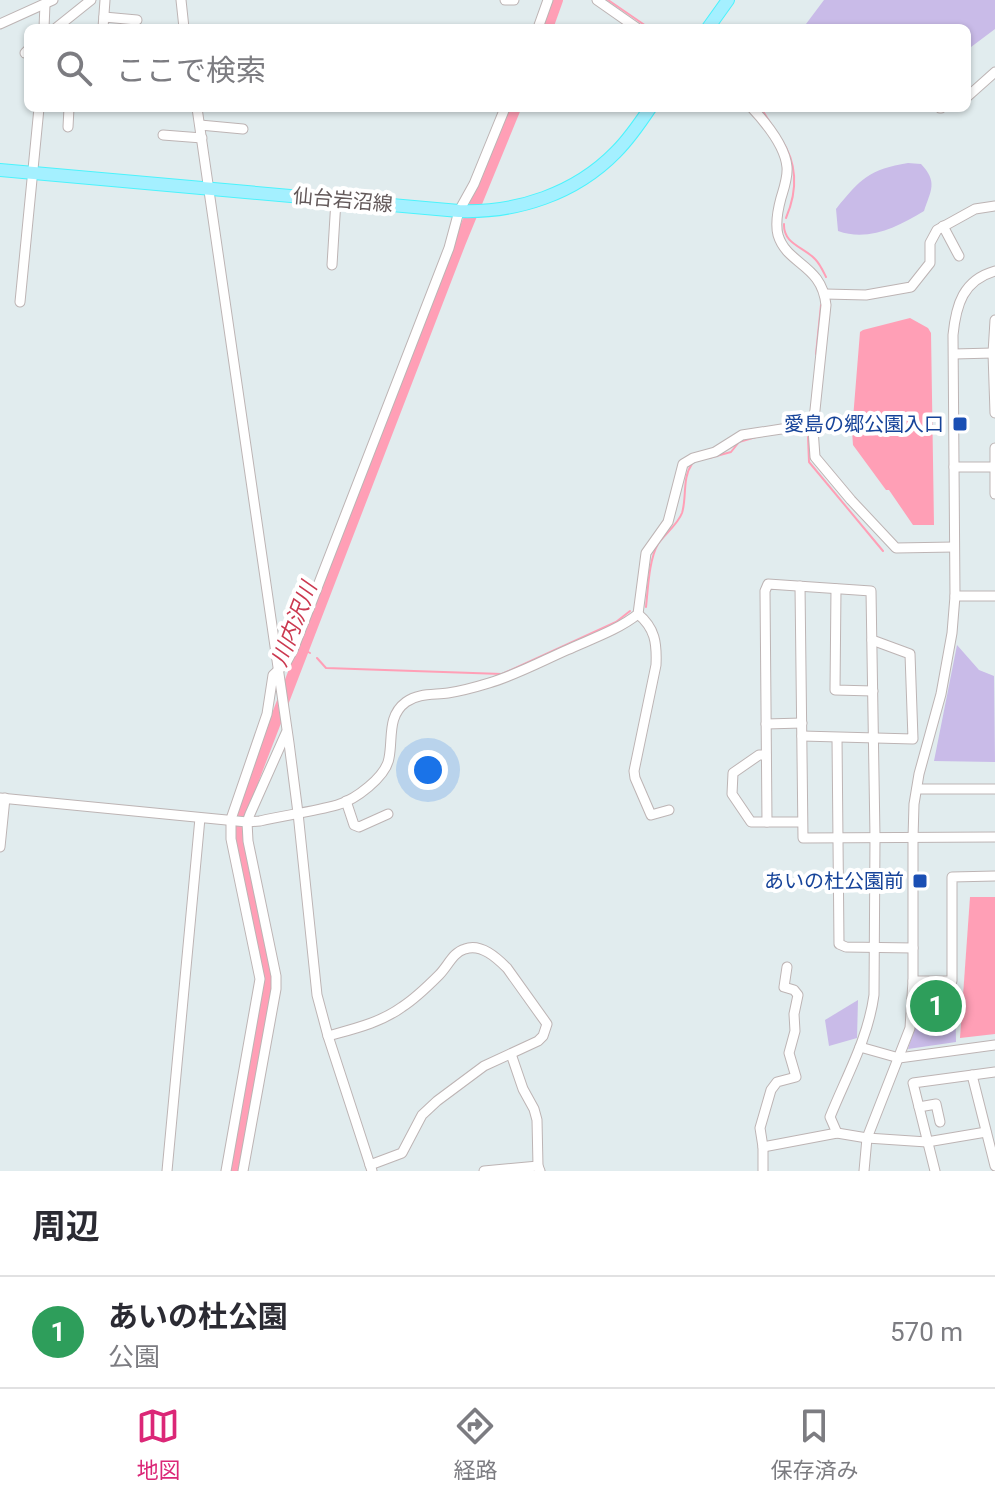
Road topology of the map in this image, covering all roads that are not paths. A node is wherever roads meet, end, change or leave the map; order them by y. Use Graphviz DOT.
graph roads {
  1 [pos="91,0"];
  2 [pos="105,0"];
  3 [pos="181,0"];
  4 [pos="505,0"];
  5 [pos="514,0"];
  6 [pos="548,0"];
  7 [pos="597,0"];
  8 [pos="728,0"];
  9 [pos="49,2"];
  10 [pos="137,20"];
  11 [pos="103,23"];
  12 [pos="0,24"];
  13 [pos="45,24"];
  14 [pos="61,24"];
  15 [pos="184,24"];
  16 [pos="539,24"];
  17 [pos="631,24"];
  18 [pos="711,24"];
  19 [pos="995,72"];
  20 [pos="971,93"];
  21 [pos="39,112"];
  22 [pos="69,112"];
  23 [pos="198,112"];
  24 [pos="503,112"];
  25 [pos="647,112"];
  26 [pos="755,112"];
  27 [pos="200,125"];
  28 [pos="68,127"];
  29 [pos="243,129"];
  30 [pos="163,135"];
  31 [pos="202,138"];
  32 [pos="0,170"];
  33 [pos="33,173"];
  34 [pos="209,188"];
  35 [pos="336,200"];
  36 [pos="995,206"];
  37 [pos="462,211"];
  38 [pos="943,226"];
  39 [pos="959,256"];
  40 [pos="332,265"];
  41 [pos="995,271"];
  42 [pos="825,294"];
  43 [pos="20,302"];
  44 [pos="995,320"];
  45 [pos="993,353"];
  46 [pos="954,354"];
  47 [pos="995,413"];
  48 [pos="813,429"];
  49 [pos="995,448"];
  50 [pos="954,467"];
  51 [pos="995,467"];
  52 [pos="995,494"];
  53 [pos="954,547"];
  54 [pos="800,586"];
  55 [pos="836,589"];
  56 [pos="955,596"];
  57 [pos="995,596"];
  58 [pos="638,614"];
  59 [pos="872,640"];
  60 [pos="279,674"];
  61 [pos="873,691"];
  62 [pos="802,723"];
  63 [pos="766,724"];
  64 [pos="287,726"];
  65 [pos="802,736"];
  66 [pos="837,738"];
  67 [pos="873,738"];
  68 [pos="766,755"];
  69 [pos="917,789"];
  70 [pos="995,789"];
  71 [pos="2,798"];
  72 [pos="346,801"];
  73 [pos="669,810"];
  74 [pos="298,813"];
  75 [pos="388,814"];
  76 [pos="200,818"];
  77 [pos="239,821"];
  78 [pos="767,822"];
  79 [pos="802,822"];
  80 [pos="875,837"];
  81 [pos="995,837"];
  82 [pos="913,838"];
  83 [pos="838,839"];
  84 [pos="0,847"];
  85 [pos="995,876"];
  86 [pos="875,947"];
  87 [pos="913,948"];
  88 [pos="787,967"];
  89 [pos="913,981"];
  90 [pos="328,1036"];
  91 [pos="995,1045"];
  92 [pos="860,1047"];
  93 [pos="511,1054"];
  94 [pos="899,1058"];
  95 [pos="995,1072"];
  96 [pos="972,1075"];
  97 [pos="919,1107"];
  98 [pos="940,1122"];
  99 [pos="986,1132"];
  100 [pos="837,1133"];
  101 [pos="867,1138"];
  102 [pos="927,1142"];
  103 [pos="763,1147"];
  104 [pos="995,1166"];
  105 [pos="371,1168"];
  106 [pos="539,1169"];
  107 [pos="167,1171"];
  108 [pos="226,1171"];
  109 [pos="243,1171"];
  110 [pos="484,1171"];
  111 [pos="763,1171"];
  112 [pos="864,1171"];
  113 [pos="935,1171"];
  1 -- 14 [label="street"];
  2 -- 11 [label="street"];
  3 -- 15 [label="street"];
  4 -- 5 [label="street"];
  6 -- 16 [label="street"];
  7 -- 17 [label="street"];
  8 -- 18 [label="main road"];
  9 -- 12 [label="street"];
  9 -- 13 [label="street"];
  10 -- 11 [label="street"];
  19 -- 20 [label="street"];
  21 -- 33 [label="street"];
  22 -- 28 [label="street"];
  23 -- 27 [label="street"];
  24 -- 37 [label="street"];
  25 -- 37 [label="main road, 仙台岩沼線"];
  26 -- 42 [label="street"];
  27 -- 29 [label="street"];
  27 -- 31 [label="street"];
  30 -- 31 [label="street"];
  31 -- 34 [label="street"];
  32 -- 33 [label="main road, 仙台岩沼線"];
  33 -- 34 [label="main road, 仙台岩沼線"];
  33 -- 43 [label="street"];
  34 -- 35 [label="main road, 仙台岩沼線"];
  34 -- 60 [label="street"];
  35 -- 37 [label="main road, 仙台岩沼線"];
  35 -- 40 [label="street"];
  36 -- 38 [label="street"];
  37 -- 60 [label="street"];
  38 -- 39 [label="street"];
  38 -- 42 [label="street"];
  41 -- 46 [label="street"];
  42 -- 48 [label="street"];
  44 -- 45 [label="street"];
  45 -- 46 [label="street"];
  45 -- 47 [label="street"];
  46 -- 50 [label="street"];
  48 -- 53 [label="street"];
  48 -- 58 [label="street"];
  49 -- 51 [label="street"];
  50 -- 51 [label="street"];
  50 -- 53 [label="street"];
  51 -- 52 [label="street"];
  53 -- 56 [label="street"];
  54 -- 55 [label="street"];
  54 -- 62 [label="street"];
  54 -- 63 [label="street"];
  55 -- 59 [label="street"];
  55 -- 61 [label="street"];
  56 -- 57 [label="street"];
  56 -- 69 [label="street"];
  58 -- 72 [label="street"];
  58 -- 73 [label="street"];
  59 -- 61 [label="street"];
  59 -- 67 [label="street"];
  60 -- 64 [label="street"];
  60 -- 77 [label="street"];
  61 -- 67 [label="street"];
  62 -- 63 [label="street"];
  62 -- 65 [label="street"];
  63 -- 68 [label="street"];
  64 -- 74 [label="street"];
  64 -- 77 [label="street"];
  65 -- 66 [label="street"];
  65 -- 79 [label="street"];
  66 -- 67 [label="street"];
  66 -- 83 [label="street"];
  67 -- 80 [label="street"];
  68 -- 78 [label="street"];
  68 -- 78 [label="street"];
  69 -- 70 [label="street"];
  69 -- 82 [label="street"];
  71 -- 76 [label="street"];
  71 -- 84 [label="street"];
  72 -- 74 [label="street"];
  72 -- 75 [label="street"];
  74 -- 77 [label="street"];
  74 -- 90 [label="street"];
  76 -- 77 [label="street"];
  76 -- 107 [label="street"];
  77 -- 108 [label="street"];
  77 -- 109 [label="street"];
  78 -- 79 [label="street"];
  79 -- 83 [label="street"];
  80 -- 82 [label="street"];
  80 -- 83 [label="street"];
  80 -- 86 [label="street"];
  81 -- 82 [label="street"];
  82 -- 87 [label="street"];
  83 -- 86 [label="street"];
  85 -- 89 [label="street"];
  86 -- 87 [label="street"];
  86 -- 92 [label="street"];
  87 -- 89 [label="street"];
  88 -- 103 [label="street"];
  89 -- 94 [label="street"];
  90 -- 93 [label="street"];
  90 -- 105 [label="street"];
  91 -- 94 [label="street"];
  92 -- 94 [label="street"];
  92 -- 100 [label="street"];
  93 -- 105 [label="street"];
  93 -- 106 [label="street"];
  94 -- 101 [label="street"];
  95 -- 96 [label="street"];
  96 -- 97 [label="street"];
  96 -- 99 [label="street"];
  97 -- 98 [label="street"];
  97 -- 102 [label="street"];
  99 -- 102 [label="street"];
  99 -- 104 [label="street"];
  100 -- 101 [label="street"];
  100 -- 103 [label="street"];
  101 -- 102 [label="street"];
  101 -- 112 [label="street"];
  102 -- 113 [label="street"];
  103 -- 111 [label="street"];
  106 -- 110 [label="street"];
}
